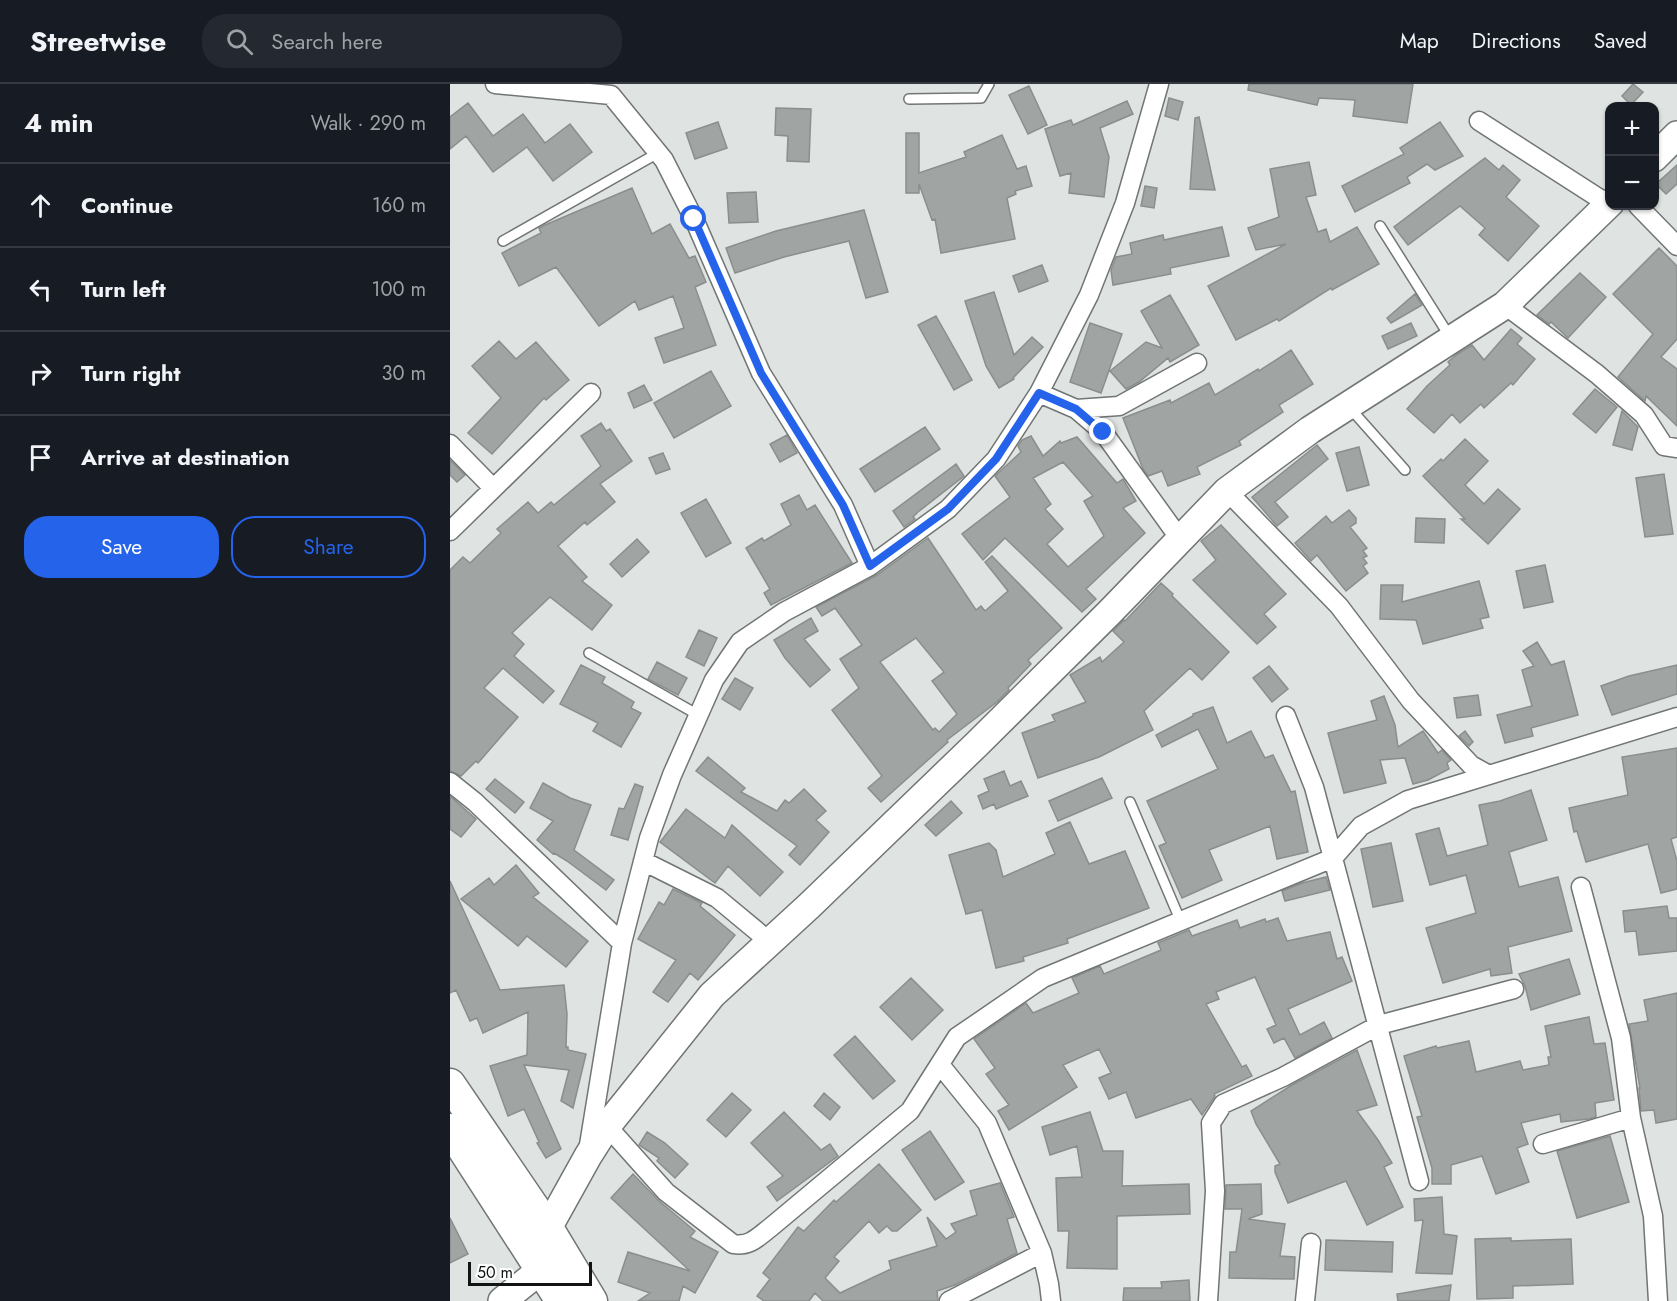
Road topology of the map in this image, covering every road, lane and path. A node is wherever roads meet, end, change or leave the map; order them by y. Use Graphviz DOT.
graph roads {
  1 [pos="495,84"];
  2 [pos="989,84"];
  3 [pos="1159,84"];
  4 [pos="612,90"];
  5 [pos="909,99"];
  6 [pos="1479,121"];
  7 [pos="1677,135"];
  8 [pos="658,153"];
  9 [pos="1656,156"];
  10 [pos="1605,200"];
  11 [pos="1605,207"];
  12 [pos="1642,210"];
  13 [pos="1380,226"];
  14 [pos="503,241"];
  15 [pos="1677,246"];
  16 [pos="1504,305"];
  17 [pos="1452,339"];
  18 [pos="1197,363"];
  19 [pos="591,393"];
  20 [pos="1039,393"];
  21 [pos="1348,405"];
  22 [pos="1076,409"];
  23 [pos="450,444"];
  24 [pos="1677,448"];
  25 [pos="1405,470"];
  26 [pos="493,488"];
  27 [pos="1227,491"];
  28 [pos="450,531"];
  29 [pos="1180,539"];
  30 [pos="870,566"];
  31 [pos="590,653"];
  32 [pos="700,716"];
  33 [pos="1286,716"];
  34 [pos="1677,717"];
  35 [pos="1490,776"];
  36 [pos="450,782"];
  37 [pos="1130,802"];
  38 [pos="1334,858"];
  39 [pos="643,861"];
  40 [pos="1581,887"];
  41 [pos="1181,922"];
  42 [pos="770,942"];
  43 [pos="622,943"];
  44 [pos="1514,989"];
  45 [pos="1379,1025"];
  46 [pos="941,1066"];
  47 [pos="450,1084"];
  48 [pos="1631,1118"];
  49 [pos="607,1126"];
  50 [pos="450,1129"];
  51 [pos="1543,1144"];
  52 [pos="588,1156"];
  53 [pos="1419,1181"];
  54 [pos="548,1228"];
  55 [pos="1311,1242"];
  56 [pos="1042,1253"];
  57 [pos="551,1291"];
  58 [pos="502,1301"];
  59 [pos="592,1301"];
  60 [pos="949,1301"];
  61 [pos="1051,1301"];
  62 [pos="1208,1301"];
  63 [pos="1305,1301"];
  64 [pos="1658,1301"];
  1 -- 4 [label="street"];
  2 -- 5 [label="lane"];
  3 -- 20 [label="street"];
  4 -- 8 [label="street"];
  6 -- 10 [label="street"];
  7 -- 9 [label="street"];
  8 -- 14 [label="lane"];
  8 -- 30 [label="street"];
  11 -- 16 [label="street"];
  12 -- 15 [label="street"];
  13 -- 17 [label="lane"];
  16 -- 17 [label="street"];
  16 -- 24 [label="street"];
  17 -- 21 [label="street"];
  18 -- 22 [label="street"];
  19 -- 26 [label="street"];
  20 -- 22 [label="street"];
  20 -- 30 [label="street"];
  21 -- 25 [label="lane"];
  21 -- 27 [label="street"];
  22 -- 29 [label="street"];
  23 -- 26 [label="street"];
  26 -- 28 [label="street"];
  27 -- 29 [label="street"];
  27 -- 35 [label="street"];
  29 -- 42 [label="street"];
  30 -- 32 [label="street"];
  31 -- 32 [label="lane"];
  32 -- 39 [label="street"];
  33 -- 38 [label="street"];
  34 -- 35 [label="street"];
  35 -- 38 [label="street"];
  36 -- 43 [label="street"];
  37 -- 41 [label="lane"];
  38 -- 41 [label="street"];
  38 -- 45 [label="street"];
  39 -- 42 [label="street"];
  39 -- 43 [label="street"];
  40 -- 48 [label="street"];
  41 -- 46 [label="street"];
  42 -- 49 [label="street"];
  43 -- 52 [label="street"];
  44 -- 45 [label="street"];
  45 -- 53 [label="street"];
  45 -- 62 [label="street"];
  46 -- 49 [label="street"];
  46 -- 56 [label="street"];
  47 -- 54 [label="main road"];
  48 -- 51 [label="street"];
  48 -- 64 [label="street"];
  49 -- 52 [label="street"];
  50 -- 57 [label="main road"];
  52 -- 54 [label="street"];
  54 -- 59 [label="main road"];
  55 -- 63 [label="street"];
  56 -- 60 [label="street"];
  56 -- 61 [label="street"];
  57 -- 58 [label="street"];
}
